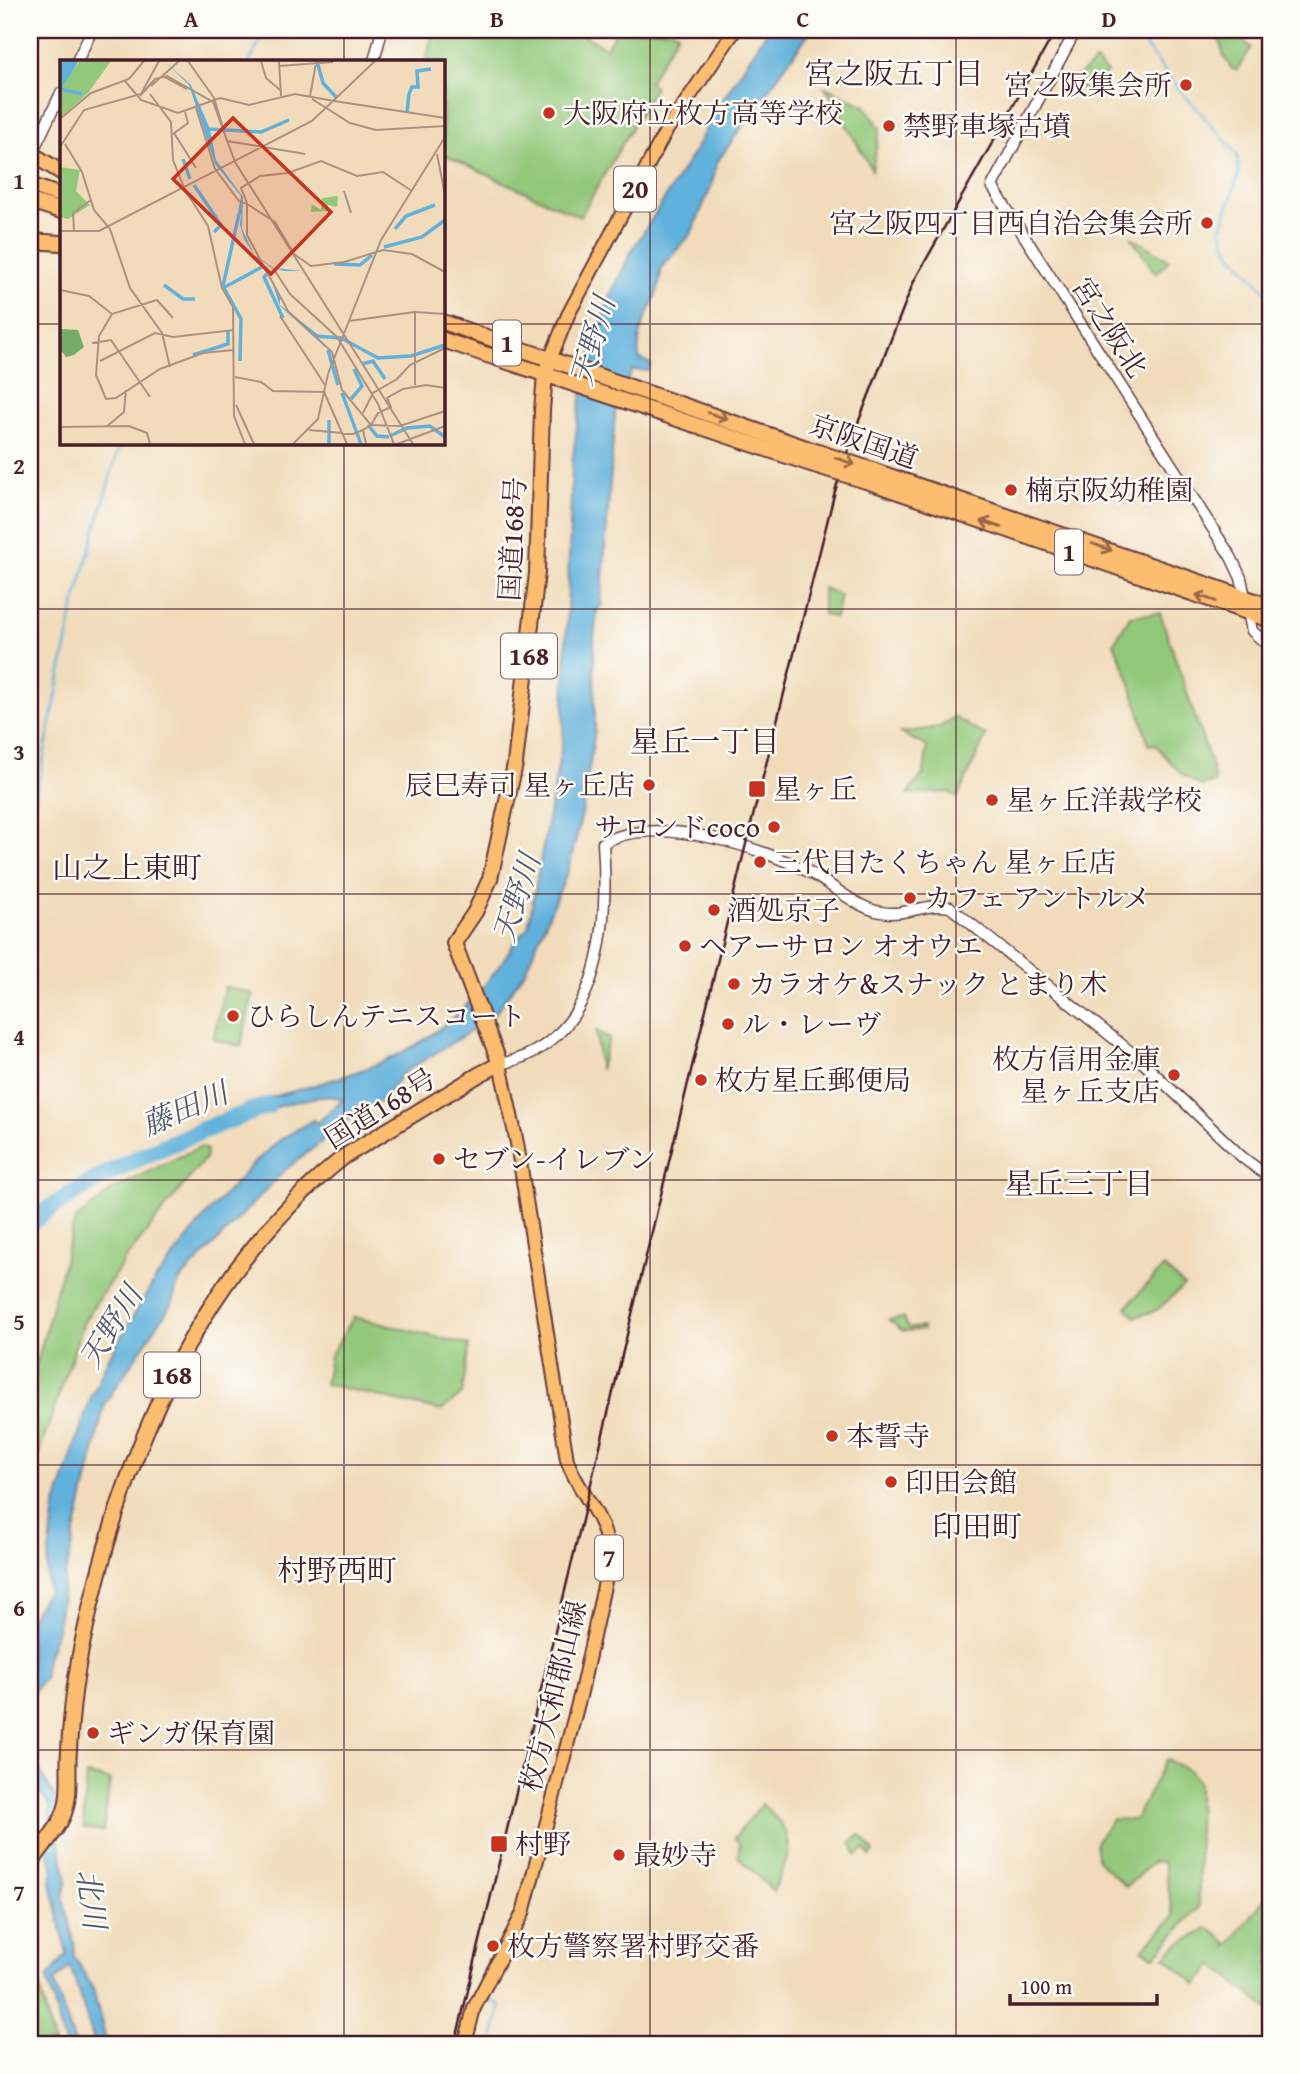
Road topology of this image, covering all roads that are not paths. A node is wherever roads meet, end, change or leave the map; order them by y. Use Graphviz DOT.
graph roads {
  1 [pos="92,30"];
  2 [pos="382,30"];
  3 [pos="735,30"];
  4 [pos="1076,30"];
  5 [pos="77,60"];
  6 [pos="374,60"];
  7 [pos="60,95"];
  8 [pos="30,154"];
  9 [pos="60,171"];
  10 [pos="30,185"];
  11 [pos="60,196"];
  12 [pos="30,201"];
  13 [pos="60,211"];
  14 [pos="30,241"];
  15 [pos="60,243"];
  16 [pos="444,322"];
  17 [pos="444,340"];
  18 [pos="551,357"];
  19 [pos="545,374"];
  20 [pos="813,457"];
  21 [pos="1246,605"];
  22 [pos="1270,606"];
  23 [pos="1270,620"];
  24 [pos="1270,647"];
  25 [pos="500,1065"];
  26 [pos="1270,1178"];
  27 [pos="32,1862"];
  28 [pos="465,2044"];
  1 -- 5 [label="street"];
  2 -- 6 [label="street"];
  3 -- 18 [label="main road, 20"];
  4 -- 21 [label="street, 宮之阪北"];
  7 -- 8 [label="street"];
  8 -- 9 [label="highway"];
  10 -- 11 [label="highway"];
  12 -- 13 [label="highway"];
  14 -- 15 [label="highway"];
  16 -- 18 [label="highway, 京阪国道 / 1"];
  17 -- 19 [label="highway, 京阪国道 / 1"];
  18 -- 19 [label="highway, 国道168号 / 168"];
  18 -- 20 [label="highway, 京阪国道 / 1, one-way"];
  19 -- 20 [label="highway, 京阪国道 / 1"];
  19 -- 25 [label="highway, 国道168号 / 168"];
  20 -- 21 [label="highway, 京阪国道 / 1, bridge"];
  21 -- 22 [label="highway, 京阪国道 / 1"];
  21 -- 23 [label="highway, 京阪国道 / 1"];
  21 -- 24 [label="street, 宮之阪北"];
  25 -- 26 [label="street"];
  25 -- 27 [label="highway, 国道168号 / 168"];
  25 -- 28 [label="main road, 枚方大和郡山線 / 7"];
}
